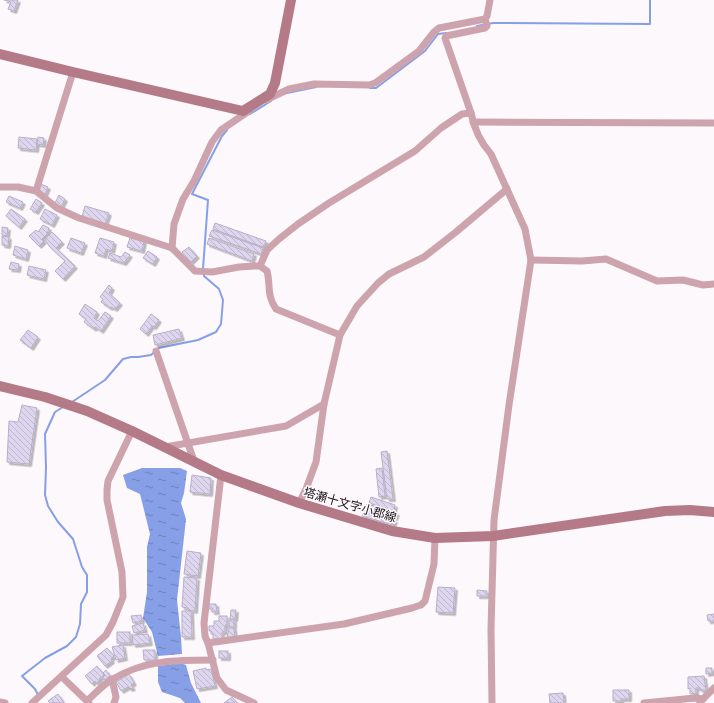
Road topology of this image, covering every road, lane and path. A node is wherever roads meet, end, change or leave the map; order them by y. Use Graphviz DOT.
graph roads {
  1 [pos="291,0"];
  2 [pos="490,0"];
  3 [pos="485,19"];
  4 [pos="0,54"];
  5 [pos="73,72"];
  6 [pos="259,103"];
  7 [pos="471,113"];
  8 [pos="473,122"];
  9 [pos="714,123"];
  10 [pos="0,188"];
  11 [pos="507,189"];
  12 [pos="36,192"];
  13 [pos="172,248"];
  14 [pos="531,260"];
  15 [pos="260,266"];
  16 [pos="714,284"];
  17 [pos="340,334"];
  18 [pos="156,351"];
  19 [pos="0,386"];
  20 [pos="324,404"];
  21 [pos="132,431"];
  22 [pos="187,444"];
  23 [pos="165,447"];
  24 [pos="194,461"];
  25 [pos="221,475"];
  26 [pos="299,503"];
  27 [pos="714,512"];
  28 [pos="493,536"];
  29 [pos="435,538"];
  30 [pos="208,643"];
  31 [pos="212,660"];
  32 [pos="62,677"];
  33 [pos="112,679"];
  34 [pos="713,692"];
  35 [pos="701,701"];
  36 [pos="0,702"];
  37 [pos="88,702"];
  38 [pos="5,703"];
  39 [pos="32,703"];
  40 [pos="114,703"];
  41 [pos="254,703"];
  42 [pos="492,703"];
  43 [pos="644,703"];
  1 -- 6 [label="main road"];
  2 -- 3 [label="street"];
  3 -- 6 [label="street"];
  3 -- 7 [label="street"];
  4 -- 5 [label="main road"];
  5 -- 6 [label="main road"];
  5 -- 12 [label="street"];
  6 -- 13 [label="street"];
  7 -- 8 [label="street"];
  7 -- 15 [label="street"];
  8 -- 9 [label="street"];
  8 -- 11 [label="street"];
  10 -- 12 [label="street"];
  11 -- 14 [label="street"];
  11 -- 17 [label="street"];
  12 -- 13 [label="street"];
  13 -- 15 [label="street"];
  14 -- 16 [label="street"];
  14 -- 28 [label="street"];
  15 -- 17 [label="street"];
  17 -- 20 [label="street"];
  18 -- 22 [label="street"];
  19 -- 21 [label="main road, 塔瀬十文字小郡線"];
  20 -- 22 [label="street"];
  20 -- 26 [label="street"];
  21 -- 23 [label="main road, 塔瀬十文字小郡線"];
  21 -- 32 [label="street"];
  22 -- 23 [label="street"];
  22 -- 24 [label="street"];
  23 -- 24 [label="main road, 塔瀬十文字小郡線"];
  24 -- 25 [label="main road, 塔瀬十文字小郡線"];
  25 -- 26 [label="main road, 塔瀬十文字小郡線"];
  25 -- 30 [label="street"];
  26 -- 29 [label="main road, 塔瀬十文字小郡線"];
  27 -- 28 [label="main road, 塔瀬十文字小郡線"];
  28 -- 29 [label="main road, 塔瀬十文字小郡線"];
  28 -- 42 [label="street"];
  29 -- 30 [label="street"];
  30 -- 31 [label="street"];
  31 -- 33 [label="street"];
  31 -- 41 [label="street"];
  32 -- 37 [label="street"];
  32 -- 39 [label="street"];
  33 -- 37 [label="street"];
  33 -- 40 [label="street"];
  34 -- 35 [label="street"];
  35 -- 43 [label="street"];
  36 -- 38 [label="street"];
}
